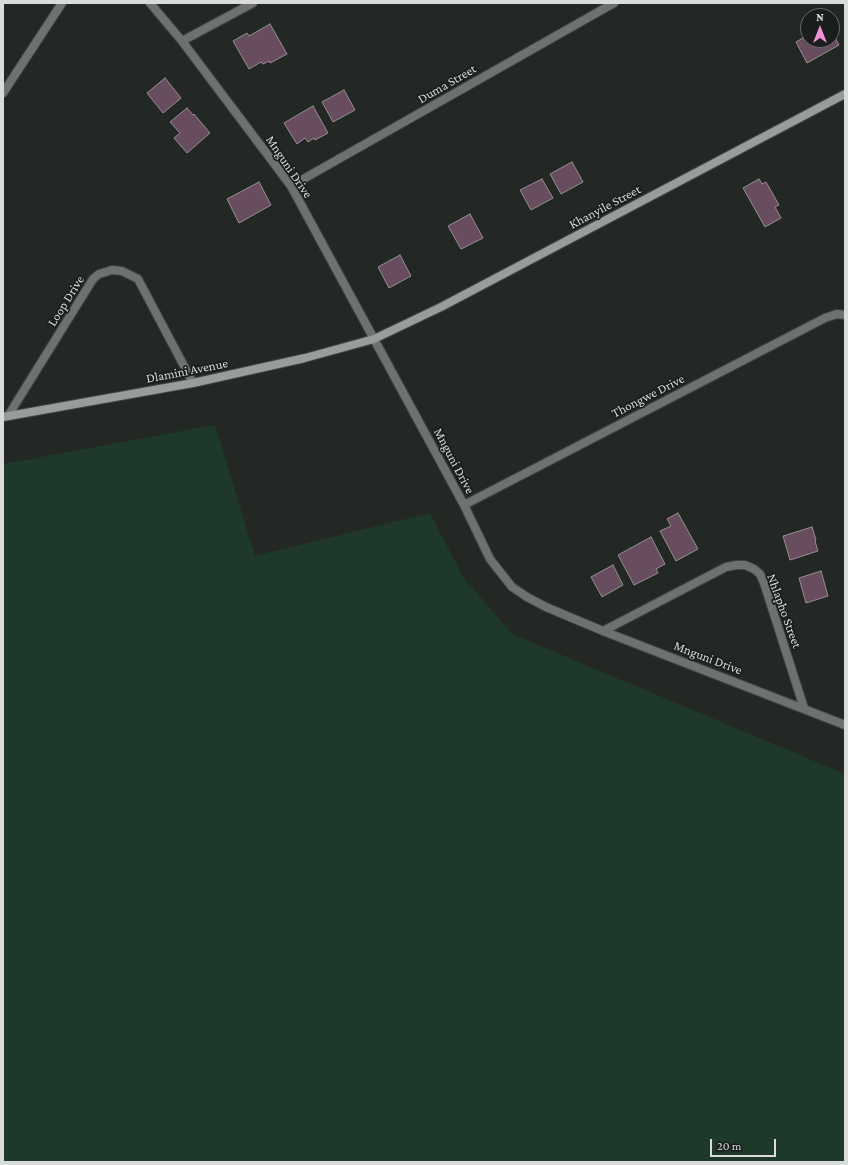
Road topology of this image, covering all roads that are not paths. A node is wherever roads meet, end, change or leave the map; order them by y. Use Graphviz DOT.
graph roads {
  1 [pos="62,3"];
  2 [pos="150,3"];
  3 [pos="253,3"];
  4 [pos="614,3"];
  5 [pos="182,41"];
  6 [pos="3,93"];
  7 [pos="845,94"];
  8 [pos="291,186"];
  9 [pos="845,315"];
  10 [pos="374,339"];
  11 [pos="193,383"];
  12 [pos="6,416"];
  13 [pos="464,505"];
  14 [pos="603,631"];
  15 [pos="804,708"];
  16 [pos="845,725"];
  1 -- 6 [label="street"];
  2 -- 5 [label="street, Mnguni Drive"];
  3 -- 5 [label="street"];
  4 -- 8 [label="street, Duma Street"];
  5 -- 8 [label="street, Mnguni Drive"];
  7 -- 10 [label="street, Khanyile Street"];
  8 -- 10 [label="street, Mnguni Drive"];
  9 -- 13 [label="street, Thongwe Drive"];
  10 -- 11 [label="street, Dlamini Avenue"];
  10 -- 13 [label="street, Mnguni Drive"];
  11 -- 12 [label="street, Dlamini Avenue"];
  11 -- 12 [label="street, Loop Drive"];
  13 -- 14 [label="street, Mnguni Drive"];
  14 -- 15 [label="street, Mnguni Drive"];
  14 -- 15 [label="street, Nhlapho Street"];
  15 -- 16 [label="street, Mnguni Drive"];
}
